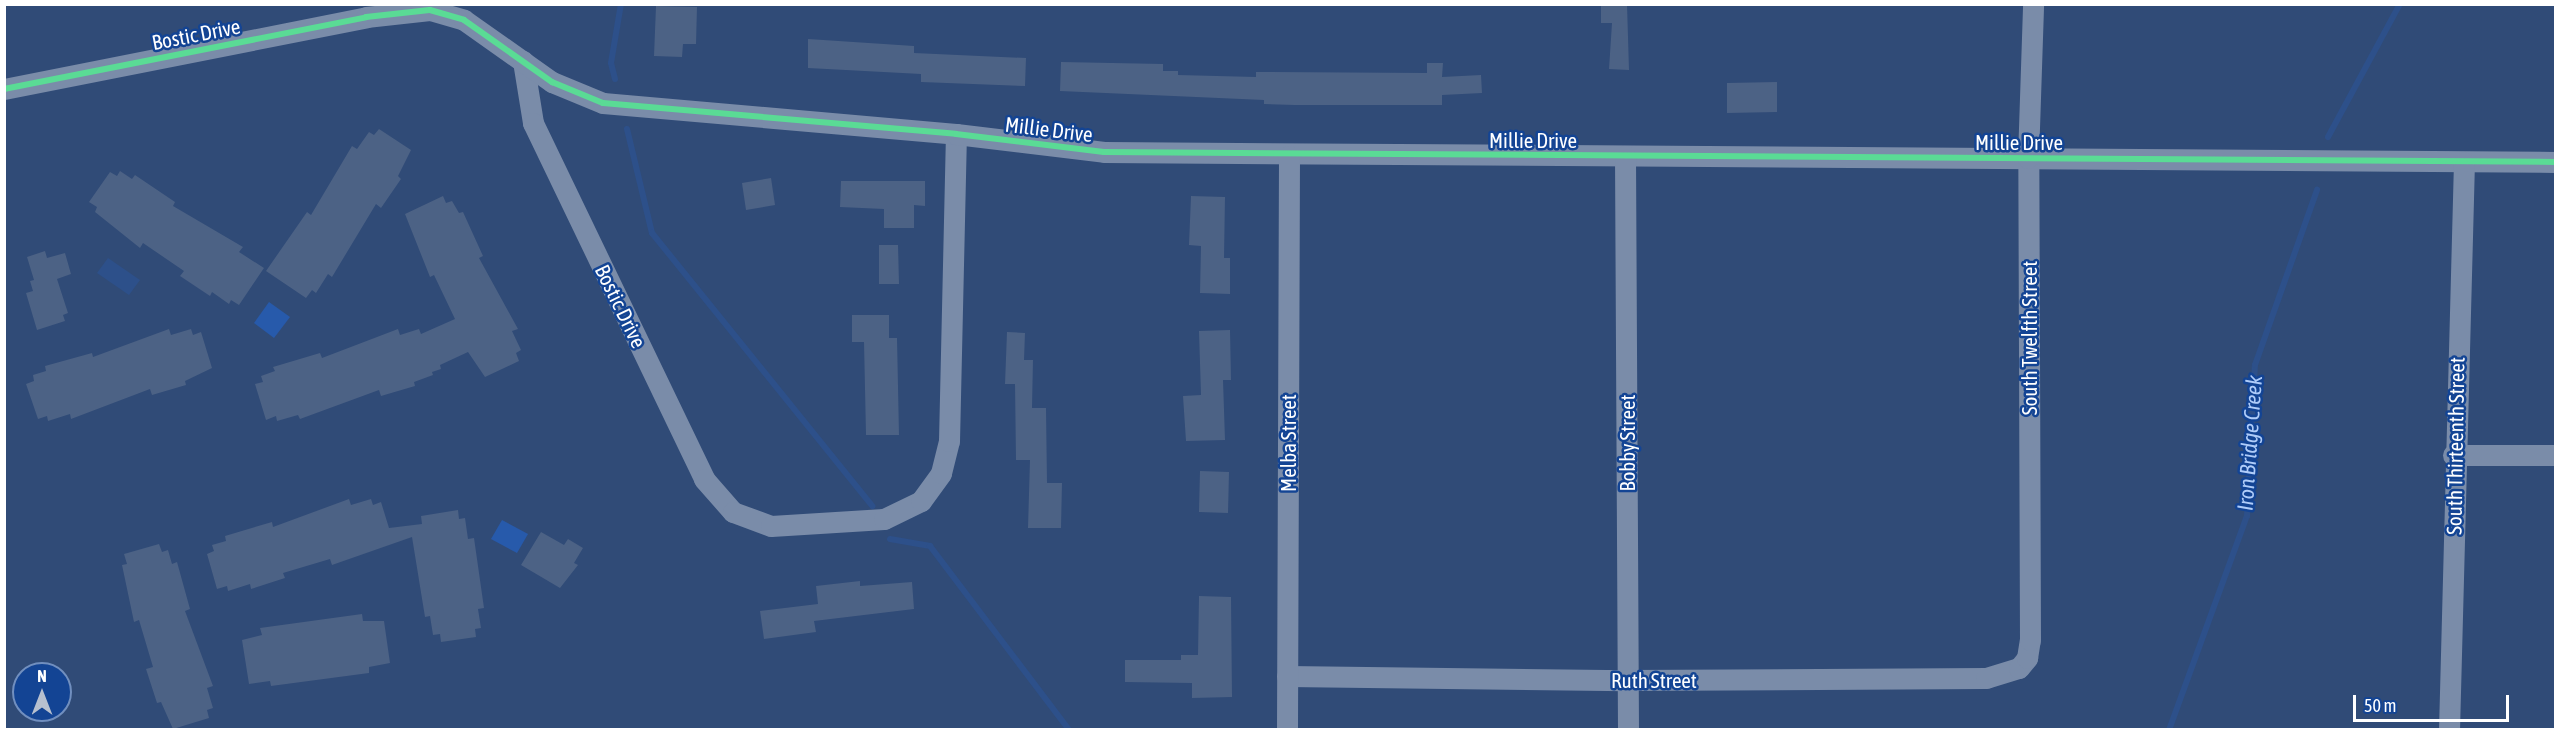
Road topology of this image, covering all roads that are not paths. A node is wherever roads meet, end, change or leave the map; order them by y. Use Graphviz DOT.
graph roads {
  1 [pos="2032,4"];
  2 [pos="523,61"];
  3 [pos="4,89"];
  4 [pos="956,134"];
  5 [pos="1289,156"];
  6 [pos="1625,156"];
  7 [pos="2028,158"];
  8 [pos="2464,162"];
  9 [pos="2556,162"];
  10 [pos="2453,455"];
  11 [pos="2556,455"];
  12 [pos="2019,668"];
  13 [pos="1287,676"];
  14 [pos="1628,680"];
  15 [pos="1287,729"];
  16 [pos="1628,729"];
  17 [pos="2449,729"];
  1 -- 7 [label="street, South Twelfth Street"];
  2 -- 3 [label="street, Bostic Drive"];
  2 -- 4 [label="street, Millie Drive"];
  2 -- 4 [label="street, Bostic Drive"];
  4 -- 5 [label="street, Millie Drive"];
  5 -- 6 [label="street, Millie Drive"];
  5 -- 13 [label="street, Melba Street"];
  6 -- 7 [label="street, Millie Drive"];
  6 -- 14 [label="street, Bobby Street"];
  7 -- 8 [label="street, Millie Drive"];
  7 -- 12 [label="street, South Twelfth Street"];
  8 -- 9 [label="street, Millie Drive"];
  8 -- 10 [label="street, South Thirteenth Street"];
  10 -- 11 [label="street"];
  10 -- 17 [label="street, South Thirteenth Street"];
  12 -- 14 [label="street, Ruth Street"];
  13 -- 14 [label="street, Ruth Street"];
  13 -- 15 [label="street, Melba Street"];
  14 -- 16 [label="street, Bobby Street"];
}
